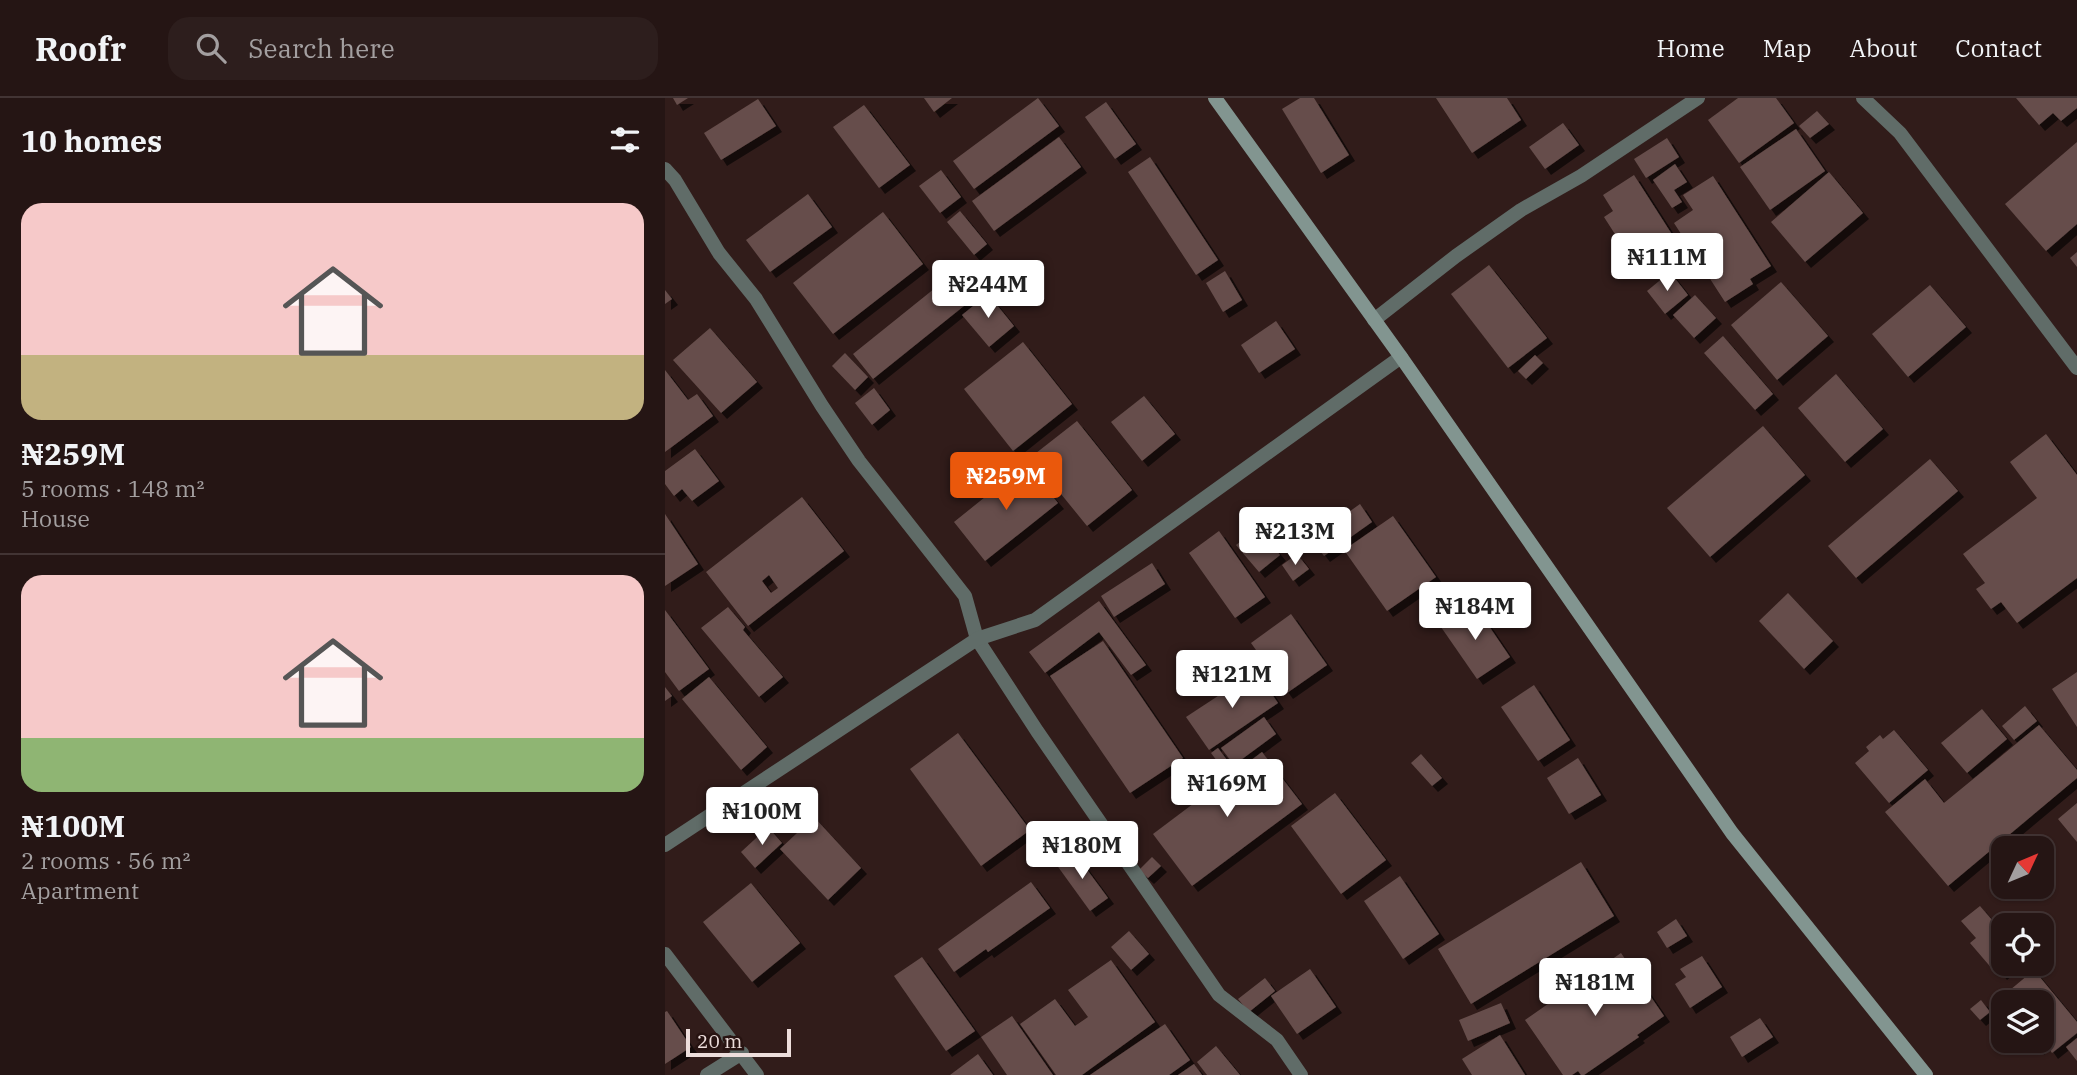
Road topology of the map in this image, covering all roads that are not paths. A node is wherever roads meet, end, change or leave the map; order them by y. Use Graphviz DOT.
graph roads {
  1 [pos="1215,98"];
  2 [pos="1698,98"];
  3 [pos="1863,98"];
  4 [pos="665,169"];
  5 [pos="1374,320"];
  6 [pos="1401,357"];
  7 [pos="2077,368"];
  8 [pos="977,639"];
  9 [pos="665,845"];
  10 [pos="665,954"];
  11 [pos="742,1053"];
  12 [pos="707,1075"];
  13 [pos="757,1075"];
  14 [pos="1301,1075"];
  15 [pos="1926,1075"];
  1 -- 5 [label="street"];
  2 -- 5 [label="street"];
  3 -- 7 [label="street"];
  4 -- 8 [label="street"];
  5 -- 6 [label="street"];
  6 -- 8 [label="street"];
  6 -- 15 [label="street"];
  8 -- 9 [label="street"];
  8 -- 14 [label="street"];
  10 -- 11 [label="street"];
  11 -- 12 [label="street"];
  11 -- 13 [label="street"];
}
